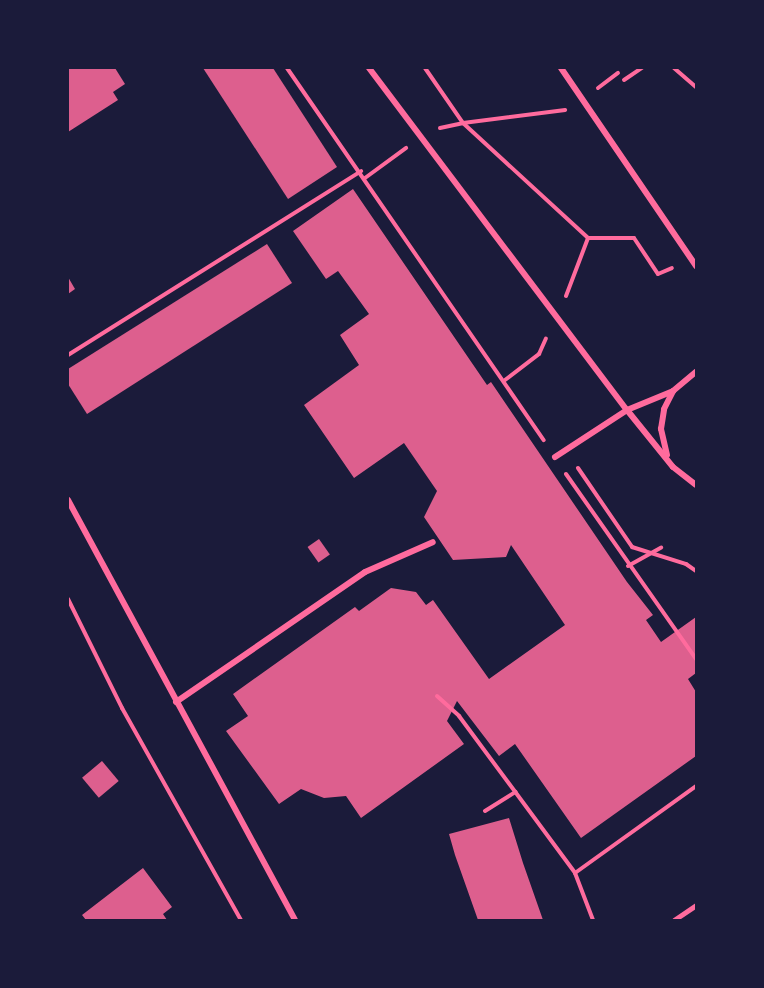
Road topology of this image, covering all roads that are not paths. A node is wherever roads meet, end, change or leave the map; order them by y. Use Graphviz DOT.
graph roads {
  1 [pos="369,68"];
  2 [pos="561,68"];
  3 [pos="696,266"];
  4 [pos="696,372"];
  5 [pos="673,391"];
  6 [pos="627,410"];
  7 [pos="555,457"];
  8 [pos="673,467"];
  9 [pos="696,485"];
  10 [pos="68,500"];
  11 [pos="433,542"];
  12 [pos="176,702"];
  13 [pos="696,905"];
  14 [pos="295,921"];
  15 [pos="674,921"];
  1 -- 6 [label="street"];
  2 -- 3 [label="street"];
  4 -- 5 [label="street"];
  5 -- 6 [label="street"];
  5 -- 8 [label="street"];
  6 -- 7 [label="street"];
  6 -- 8 [label="street"];
  8 -- 9 [label="street"];
  10 -- 12 [label="street"];
  11 -- 12 [label="street"];
  12 -- 14 [label="street"];
  13 -- 15 [label="lane"];
}
